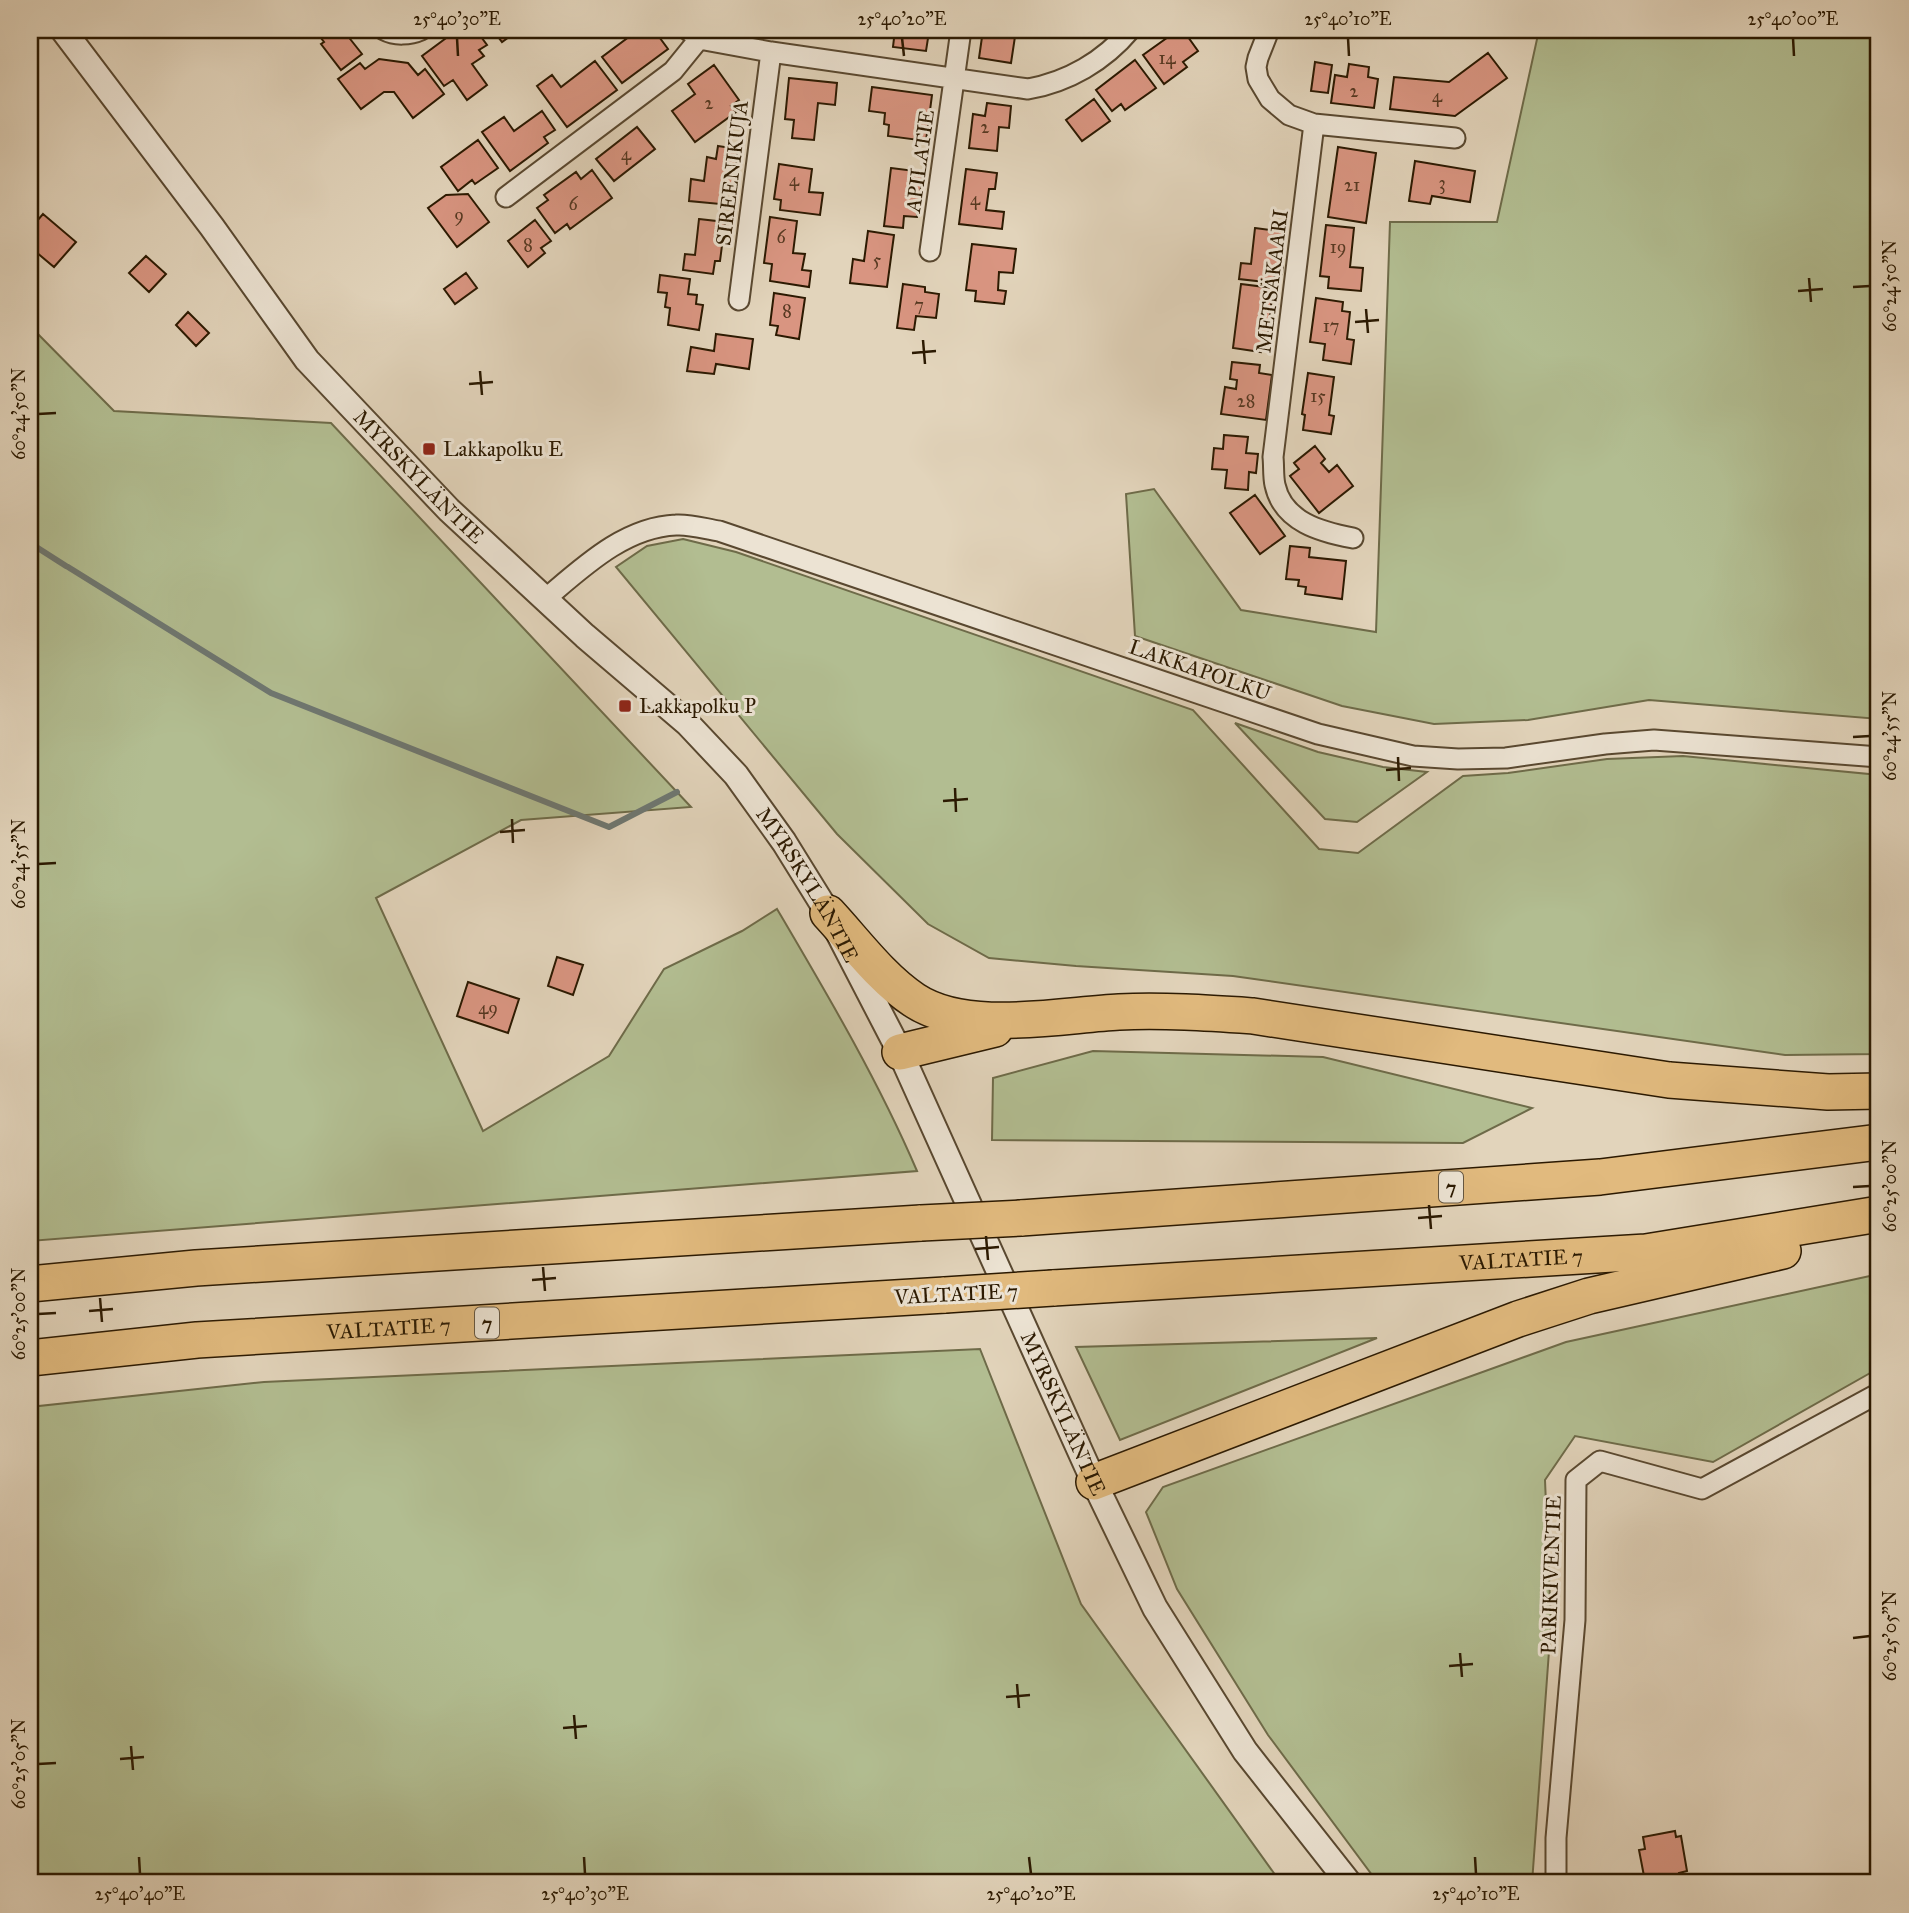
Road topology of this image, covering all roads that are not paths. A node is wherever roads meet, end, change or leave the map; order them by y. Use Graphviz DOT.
graph roads {
  1 [pos="63,30"];
  2 [pos="384,30"];
  3 [pos="421,30"];
  4 [pos="961,30"];
  5 [pos="1130,30"];
  6 [pos="1269,30"];
  7 [pos="693,34"];
  8 [pos="771,52"];
  9 [pos="955,78"];
  10 [pos="1314,124"];
  11 [pos="1455,138"];
  12 [pos="506,197"];
  13 [pos="930,250"];
  14 [pos="739,300"];
  15 [pos="1353,538"];
  16 [pos="544,600"];
  17 [pos="1879,757"];
  18 [pos="828,913"];
  19 [pos="1032,1020"];
  20 [pos="900,1052"];
  21 [pos="1879,1091"];
  22 [pos="1879,1142"];
  23 [pos="1879,1214"];
  24 [pos="1879,1229"];
  25 [pos="30,1284"];
  26 [pos="30,1358"];
  27 [pos="1879,1393"];
  28 [pos="1094,1482"];
  29 [pos="1349,1883"];
  30 [pos="1556,1883"];
  1 -- 16 [label="street, MYRSKYLÄNTIE"];
  2 -- 3 [label="street"];
  4 -- 9 [label="street, APILATIE"];
  5 -- 9 [label="street"];
  6 -- 10 [label="street"];
  7 -- 8 [label="street"];
  7 -- 12 [label="street"];
  8 -- 9 [label="street"];
  8 -- 14 [label="street, SIREENIKUJA"];
  9 -- 13 [label="street, APILATIE"];
  10 -- 11 [label="street"];
  10 -- 15 [label="street, METSÄKAARI"];
  16 -- 17 [label="street, LAKKAPOLKU"];
  16 -- 18 [label="street, MYRSKYLÄNTIE"];
  18 -- 19 [label="highway"];
  18 -- 20 [label="street, MYRSKYLÄNTIE"];
  19 -- 20 [label="highway"];
  19 -- 21 [label="highway"];
  20 -- 28 [label="street, MYRSKYLÄNTIE"];
  22 -- 25 [label="highway, 7, bridge"];
  23 -- 26 [label="highway, VALTATIE 7 / 7, bridge"];
  24 -- 28 [label="highway"];
  27 -- 30 [label="street, PARIKIVENTIE"];
  28 -- 29 [label="street, MYRSKYLÄNTIE"];
}
